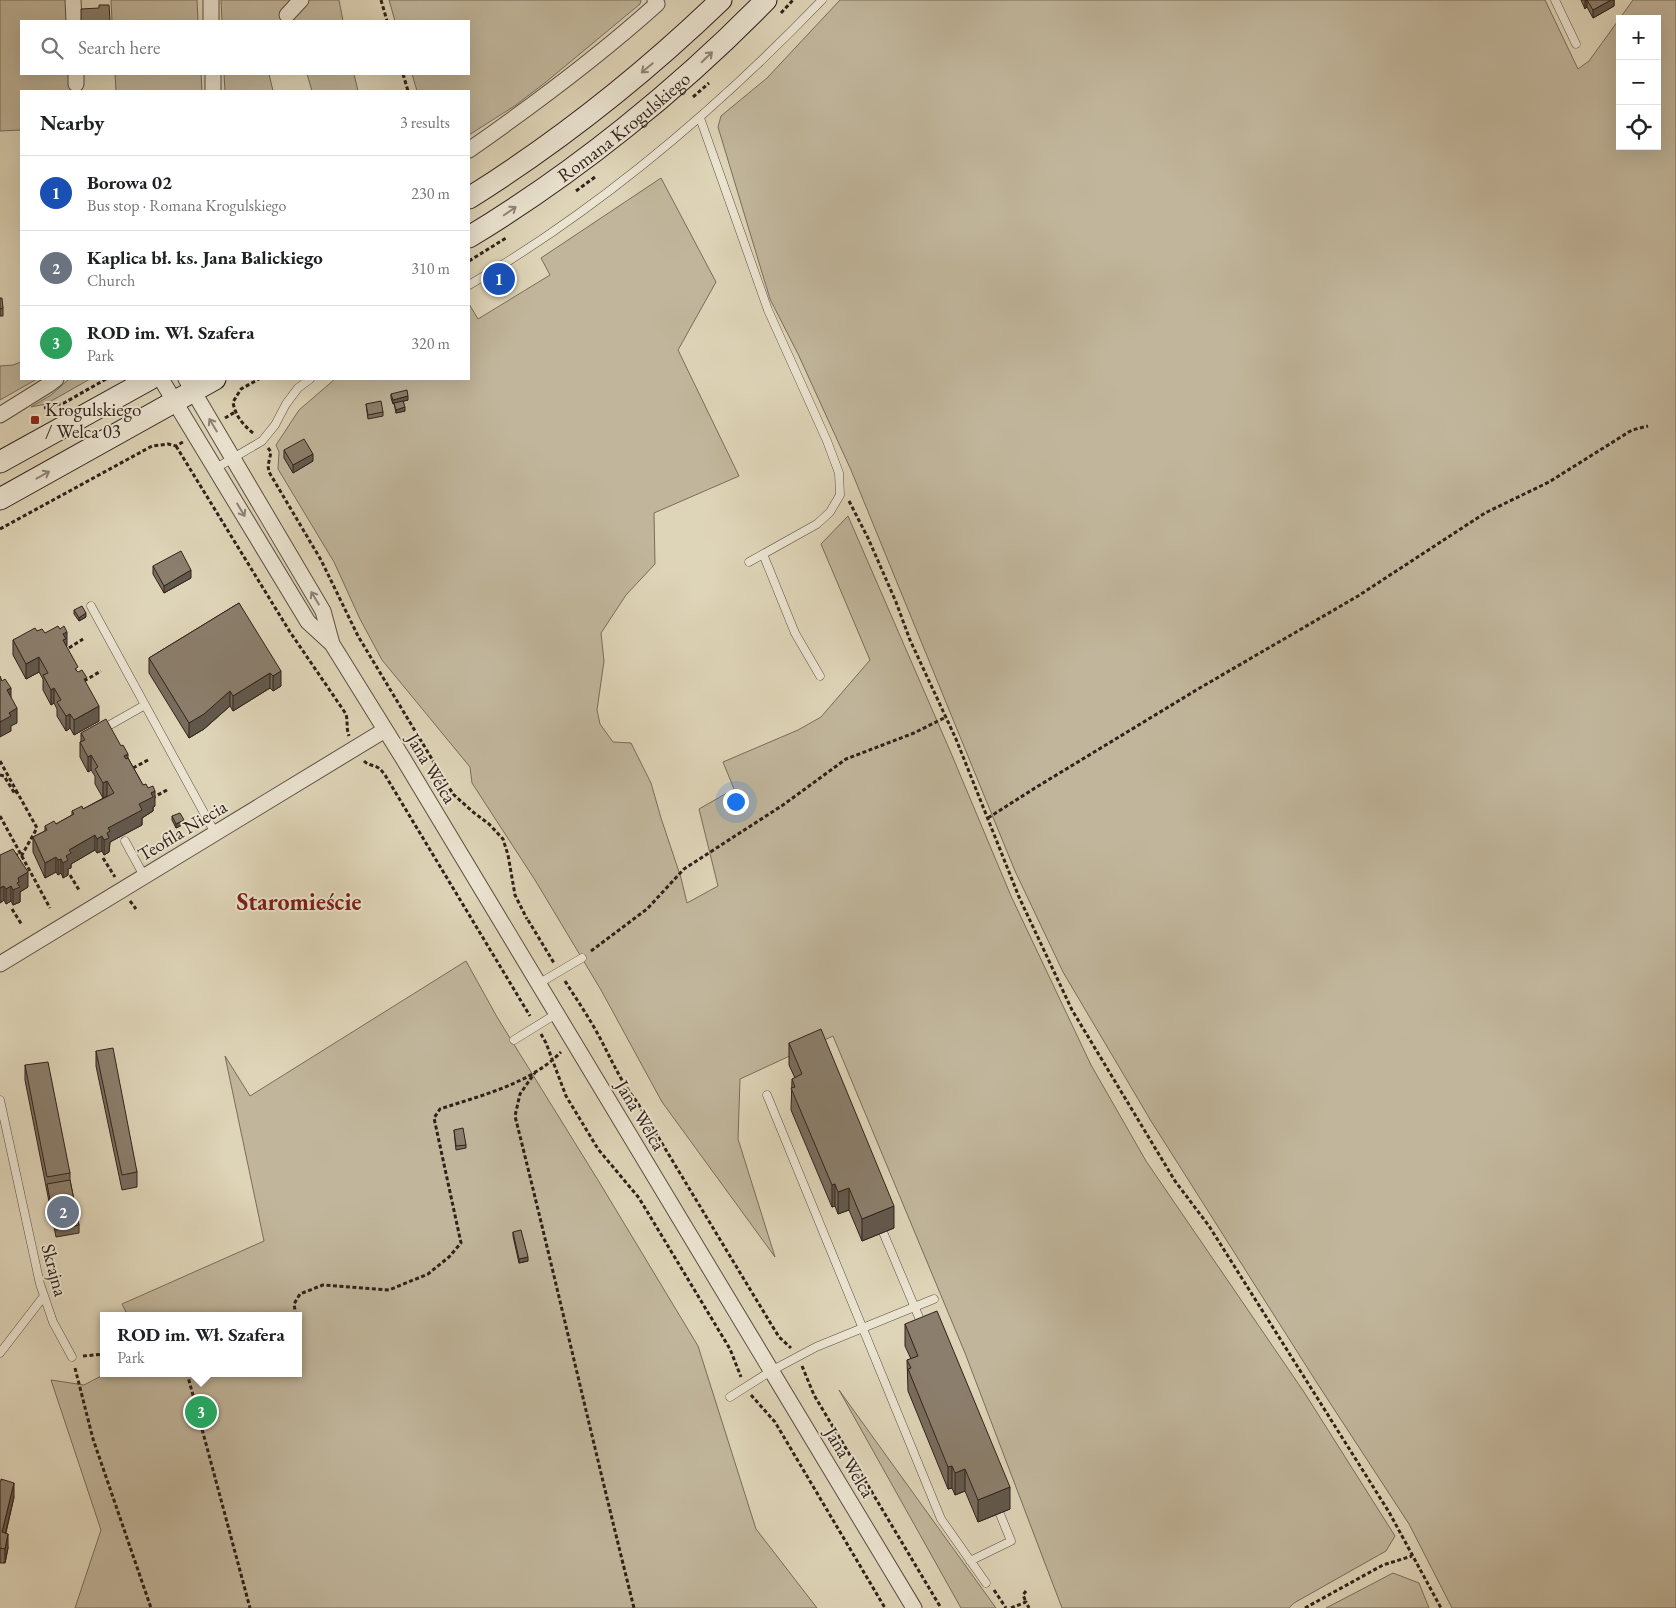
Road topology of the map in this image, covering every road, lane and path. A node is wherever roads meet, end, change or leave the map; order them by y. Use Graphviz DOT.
graph roads {
  1 [pos="74,0"];
  2 [pos="211,0"];
  3 [pos="301,0"];
  4 [pos="381,0"];
  5 [pos="721,0"];
  6 [pos="766,0"];
  7 [pos="822,0"];
  8 [pos="1555,0"];
  9 [pos="658,1"];
  10 [pos="287,15"];
  11 [pos="74,20"];
  12 [pos="212,20"];
  13 [pos="387,20"];
  14 [pos="1576,44"];
  15 [pos="213,75"];
  16 [pos="402,75"];
  17 [pos="213,90"];
  18 [pos="408,90"];
  19 [pos="700,118"];
  20 [pos="470,149"];
  21 [pos="470,197"];
  22 [pos="470,235"];
  23 [pos="470,283"];
  24 [pos="55,380"];
  25 [pos="104,380"];
  26 [pos="148,380"];
  27 [pos="163,380"];
  28 [pos="212,380"];
  29 [pos="257,380"];
  30 [pos="309,380"];
  31 [pos="184,390"];
  32 [pos="41,408"];
  33 [pos="235,412"];
  34 [pos="0,415"];
  35 [pos="223,419"];
  36 [pos="1648,426"];
  37 [pos="255,435"];
  38 [pos="188,439"];
  39 [pos="176,446"];
  40 [pos="268,448"];
  41 [pos="233,459"];
  42 [pos="0,462"];
  43 [pos="216,468"];
  44 [pos="840,495"];
  45 [pos="0,499"];
  46 [pos="0,530"];
  47 [pos="763,554"];
  48 [pos="748,562"];
  49 [pos="91,606"];
  50 [pos="84,639"];
  51 [pos="332,644"];
  52 [pos="69,648"];
  53 [pos="101,671"];
  54 [pos="820,676"];
  55 [pos="84,682"];
  56 [pos="388,688"];
  57 [pos="382,692"];
  58 [pos="145,705"];
  59 [pos="946,716"];
  60 [pos="385,730"];
  61 [pos="92,735"];
  62 [pos="351,741"];
  63 [pos="360,756"];
  64 [pos="150,759"];
  65 [pos="0,761"];
  66 [pos="133,768"];
  67 [pos="0,775"];
  68 [pos="167,790"];
  69 [pos="17,792"];
  70 [pos="151,799"];
  71 [pos="0,816"];
  72 [pos="988,818"];
  73 [pos="215,833"];
  74 [pos="125,841"];
  75 [pos="7,855"];
  76 [pos="22,855"];
  77 [pos="103,858"];
  78 [pos="70,876"];
  79 [pos="144,876"];
  80 [pos="120,884"];
  81 [pos="79,890"];
  82 [pos="50,908"];
  83 [pos="12,909"];
  84 [pos="22,925"];
  85 [pos="582,958"];
  86 [pos="0,964"];
  87 [pos="559,971"];
  88 [pos="538,984"];
  89 [pos="556,1014"];
  90 [pos="536,1026"];
  91 [pos="514,1040"];
  92 [pos="572,1041"];
  93 [pos="553,1060"];
  94 [pos="536,1071"];
  95 [pos="767,1095"];
  96 [pos="0,1100"];
  97 [pos="883,1232"];
  98 [pos="44,1296"];
  99 [pos="934,1299"];
  100 [pos="915,1307"];
  101 [pos="295,1312"];
  102 [pos="863,1328"];
  103 [pos="927,1337"];
  104 [pos="0,1353"];
  105 [pos="100,1354"];
  106 [pos="72,1357"];
  107 [pos="796,1358"];
  108 [pos="771,1371"];
  109 [pos="188,1377"];
  110 [pos="746,1387"];
  111 [pos="730,1397"];
  112 [pos="1000,1514"];
  113 [pos="1412,1556"];
  114 [pos="970,1560"];
  115 [pos="986,1583"];
  116 [pos="1026,1591"];
  117 [pos="1026,1602"];
  118 [pos="151,1608"];
  119 [pos="250,1608"];
  120 [pos="634,1608"];
  121 [pos="885,1608"];
  122 [pos="914,1608"];
  123 [pos="941,1608"];
  124 [pos="1011,1608"];
  125 [pos="1029,1608"];
  126 [pos="1305,1608"];
  127 [pos="1441,1608"];
  1 -- 11 [label="street"];
  2 -- 12 [label="street"];
  3 -- 10 [label="street"];
  4 -- 13 [label="path"];
  5 -- 21 [label="main road, Romana Krogulskiego, one-way"];
  22 -- 6 [label="main road, Romana Krogulskiego, one-way"];
  7 -- 19 [label="lane"];
  8 -- 14 [label="lane"];
  9 -- 20 [label="street"];
  15 -- 17 [label="street"];
  16 -- 18 [label="path"];
  19 -- 23 [label="lane"];
  19 -- 44 [label="lane"];
  24 -- 34 [label="street"];
  25 -- 32 [label="path"];
  26 -- 42 [label="main road"];
  27 -- 31 [label="street"];
  28 -- 31 [label="main road"];
  29 -- 33 [label="path"];
  30 -- 41 [label="lane"];
  41 -- 31 [label="street, Jana Welca, one-way"];
  31 -- 43 [label="street, Jana Welca"];
  45 -- 31 [label="main road, one-way"];
  33 -- 35 [label="path"];
  33 -- 37 [label="path"];
  36 -- 72 [label="path"];
  38 -- 39 [label="path"];
  39 -- 46 [label="path"];
  39 -- 62 [label="path"];
  40 -- 56 [label="path"];
  41 -- 43 [label="lane"];
  51 -- 41 [label="street, Jana Welca, one-way"];
  43 -- 51 [label="street, Jana Welca, one-way"];
  44 -- 47 [label="lane"];
  44 -- 59 [label="path"];
  47 -- 48 [label="lane"];
  47 -- 54 [label="lane"];
  49 -- 58 [label="lane"];
  50 -- 52 [label="path"];
  51 -- 60 [label="street, Jana Welca"];
  53 -- 55 [label="path"];
  56 -- 57 [label="path"];
  56 -- 87 [label="path"];
  58 -- 61 [label="lane"];
  58 -- 73 [label="lane"];
  59 -- 72 [label="path"];
  59 -- 85 [label="path"];
  60 -- 73 [label="street, Teofila Niecia"];
  60 -- 88 [label="street, Jana Welca"];
  63 -- 90 [label="path"];
  64 -- 66 [label="path"];
  65 -- 69 [label="path"];
  67 -- 69 [label="path"];
  68 -- 70 [label="path"];
  69 -- 76 [label="path"];
  71 -- 76 [label="path"];
  72 -- 113 [label="path"];
  73 -- 79 [label="street, Teofila Niecia"];
  74 -- 79 [label="lane"];
  75 -- 76 [label="path"];
  76 -- 82 [label="path"];
  77 -- 80 [label="path"];
  78 -- 81 [label="path"];
  79 -- 86 [label="street, Teofila Niecia"];
  83 -- 84 [label="path"];
  85 -- 87 [label="lane"];
  87 -- 88 [label="lane"];
  87 -- 107 [label="path"];
  88 -- 89 [label="street, Jana Welca"];
  89 -- 90 [label="lane"];
  89 -- 92 [label="street, Jana Welca"];
  90 -- 91 [label="lane"];
  90 -- 93 [label="path"];
  92 -- 93 [label="path"];
  92 -- 108 [label="street, Jana Welca"];
  93 -- 94 [label="path"];
  93 -- 110 [label="path"];
  94 -- 101 [label="path"];
  94 -- 120 [label="path"];
  95 -- 102 [label="lane"];
  96 -- 98 [label="lane, Skrajna"];
  97 -- 100 [label="lane"];
  98 -- 104 [label="lane"];
  98 -- 106 [label="lane, Skrajna"];
  99 -- 100 [label="lane"];
  100 -- 102 [label="lane"];
  100 -- 103 [label="lane"];
  102 -- 107 [label="lane"];
  102 -- 114 [label="lane"];
  105 -- 106 [label="path"];
  106 -- 118 [label="path"];
  107 -- 108 [label="lane"];
  107 -- 123 [label="path"];
  108 -- 110 [label="lane"];
  108 -- 122 [label="street, Jana Welca"];
  109 -- 119 [label="path"];
  110 -- 111 [label="lane"];
  110 -- 121 [label="path"];
  112 -- 114 [label="lane"];
  113 -- 126 [label="path"];
  113 -- 127 [label="path"];
  114 -- 115 [label="lane"];
  116 -- 117 [label="path"];
  117 -- 124 [label="path"];
  117 -- 125 [label="path"];
}
